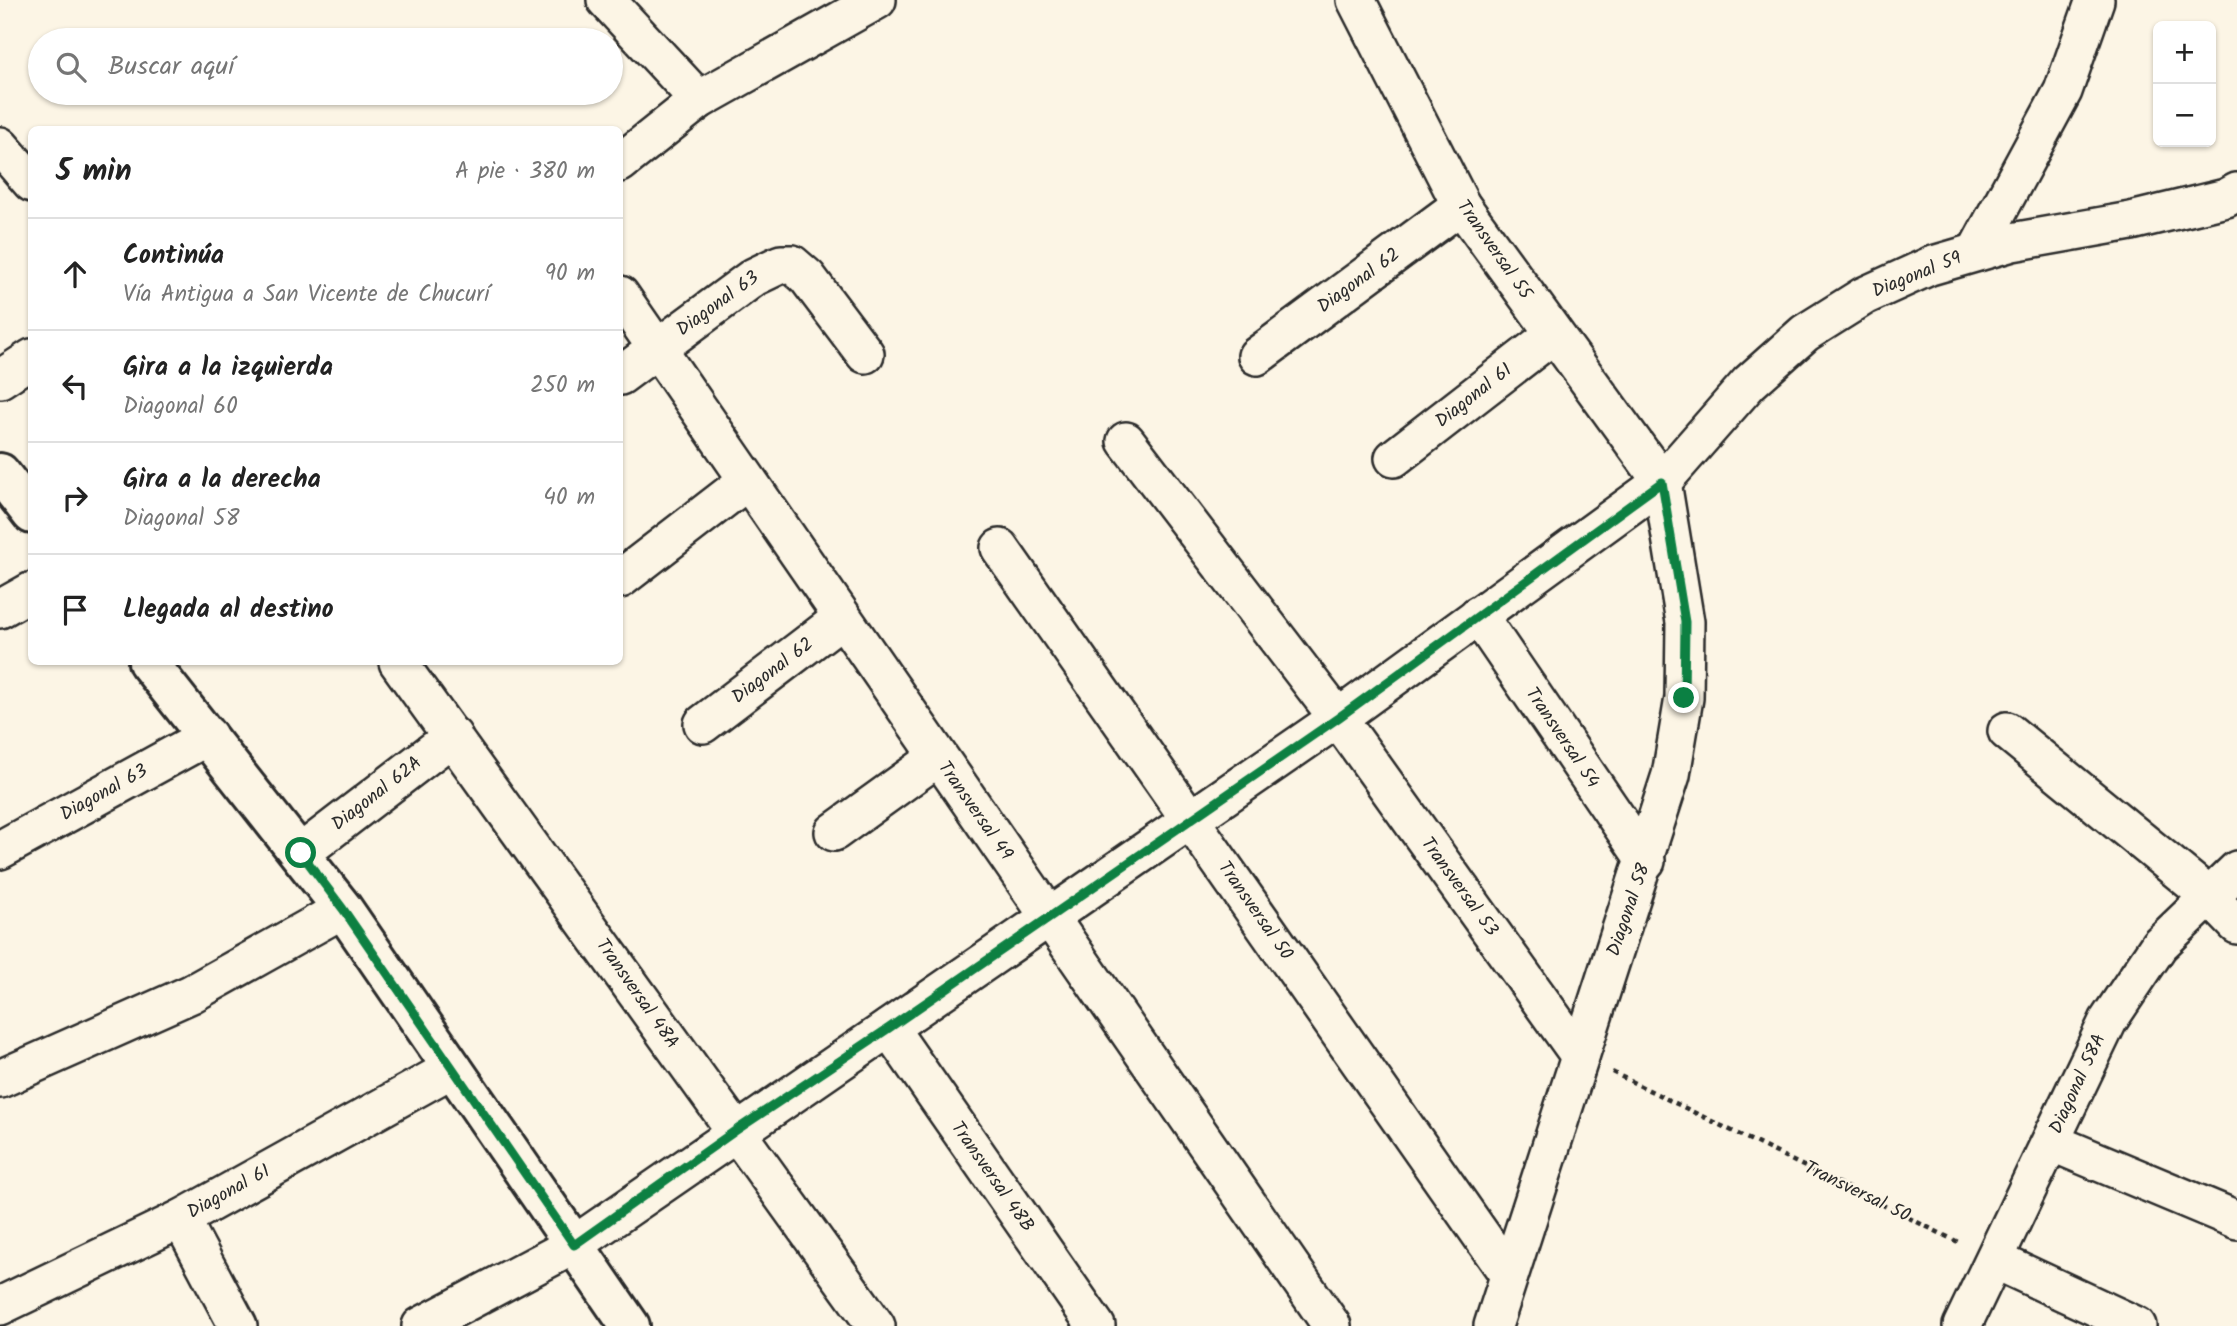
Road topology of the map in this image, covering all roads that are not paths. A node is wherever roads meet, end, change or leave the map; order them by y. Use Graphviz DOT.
graph roads {
  1 [pos="606,0"];
  2 [pos="877,0"];
  3 [pos="1356,0"];
  4 [pos="2095,0"];
  5 [pos="699,100"];
  6 [pos="0,146"];
  7 [pos="623,161"];
  8 [pos="28,178"];
  9 [pos="2237,192"];
  10 [pos="1461,205"];
  11 [pos="1976,252"];
  12 [pos="623,299"];
  13 [pos="1554,334"];
  14 [pos="656,348"];
  15 [pos="866,354"];
  16 [pos="1257,356"];
  17 [pos="28,361"];
  18 [pos="623,374"];
  19 [pos="0,379"];
  20 [pos="1126,441"];
  21 [pos="1394,458"];
  22 [pos="0,473"];
  23 [pos="747,481"];
  24 [pos="1662,482"];
  25 [pos="28,509"];
  26 [pos="1000,548"];
  27 [pos="623,577"];
  28 [pos="28,593"];
  29 [pos="0,609"];
  30 [pos="1478,615"];
  31 [pos="842,618"];
  32 [pos="150,665"];
  33 [pos="400,665"];
  34 [pos="1338,718"];
  35 [pos="703,724"];
  36 [pos="2007,731"];
  37 [pos="208,736"];
  38 [pos="453,736"];
  39 [pos="938,757"];
  40 [pos="1190,817"];
  41 [pos="834,832"];
  42 [pos="0,850"];
  43 [pos="301,853"];
  44 [pos="1646,860"];
  45 [pos="2237,870"];
  46 [pos="2209,896"];
  47 [pos="343,909"];
  48 [pos="1049,918"];
  49 [pos="2237,925"];
  50 [pos="889,1028"];
  51 [pos="1580,1056"];
  52 [pos="453,1068"];
  53 [pos="0,1079"];
  54 [pos="735,1131"];
  55 [pos="2051,1142"];
  56 [pos="181,1219"];
  57 [pos="2237,1220"];
  58 [pos="574,1245"];
  59 [pos="1995,1260"];
  60 [pos="1509,1275"];
  61 [pos="0,1306"];
  62 [pos="238,1326"];
  63 [pos="421,1326"];
  64 [pos="630,1326"];
  65 [pos="876,1326"];
  66 [pos="1096,1326"];
  67 [pos="1332,1326"];
  68 [pos="1493,1326"];
  69 [pos="1962,1326"];
  70 [pos="2137,1326"];
  1 -- 5 [label="street"];
  2 -- 5 [label="street"];
  3 -- 10 [label="street, Transversal 55"];
  4 -- 11 [label="street"];
  5 -- 7 [label="street"];
  6 -- 8 [label="street"];
  9 -- 11 [label="street, Diagonal 59"];
  10 -- 13 [label="street, Transversal 55"];
  10 -- 16 [label="street, Diagonal 62"];
  11 -- 24 [label="street, Diagonal 59"];
  12 -- 14 [label="street, Transversal 49"];
  13 -- 21 [label="street, Diagonal 61"];
  13 -- 24 [label="street, Transversal 55"];
  14 -- 15 [label="street, Diagonal 63"];
  14 -- 18 [label="street"];
  14 -- 23 [label="street, Transversal 49"];
  17 -- 19 [label="street"];
  20 -- 34 [label="street"];
  22 -- 25 [label="main road"];
  23 -- 27 [label="street"];
  23 -- 31 [label="street, Transversal 49"];
  24 -- 30 [label="street, Diagonal 59"];
  24 -- 44 [label="street, Diagonal 58"];
  26 -- 40 [label="street, Transversal 50"];
  28 -- 29 [label="street"];
  30 -- 34 [label="street, Diagonal 59"];
  30 -- 44 [label="street, Transversal 54"];
  31 -- 35 [label="street, Diagonal 62"];
  31 -- 39 [label="street, Transversal 49"];
  32 -- 37 [label="main road"];
  33 -- 38 [label="street, Transversal 48A"];
  34 -- 40 [label="street, Diagonal 59"];
  34 -- 51 [label="street, Transversal 53"];
  36 -- 46 [label="street"];
  37 -- 42 [label="street, Diagonal 63"];
  37 -- 43 [label="main road"];
  38 -- 43 [label="street, Diagonal 62A"];
  38 -- 54 [label="street, Transversal 48A"];
  39 -- 41 [label="street"];
  39 -- 48 [label="street, Transversal 49"];
  40 -- 48 [label="street, Diagonal 59"];
  40 -- 60 [label="street, Transversal 50"];
  43 -- 47 [label="main road"];
  44 -- 51 [label="street, Diagonal 58"];
  45 -- 46 [label="street, Diagonal 58A"];
  46 -- 49 [label="street"];
  46 -- 55 [label="street, Diagonal 58A"];
  47 -- 52 [label="main road"];
  47 -- 53 [label="street"];
  48 -- 50 [label="street, Diagonal 59"];
  48 -- 67 [label="street, Transversal 49"];
  50 -- 54 [label="street, Diagonal 59"];
  50 -- 66 [label="street, Transversal 48B"];
  51 -- 60 [label="street, Diagonal 58"];
  52 -- 56 [label="street, Diagonal 61"];
  52 -- 58 [label="main road"];
  54 -- 58 [label="street, Diagonal 59"];
  54 -- 65 [label="street, Transversal 48A"];
  55 -- 57 [label="street"];
  55 -- 59 [label="street, Diagonal 58A"];
  56 -- 61 [label="street, Diagonal 61"];
  56 -- 62 [label="street"];
  58 -- 63 [label="street, Diagonal 59"];
  58 -- 64 [label="main road"];
  59 -- 69 [label="street, Diagonal 58A"];
  59 -- 70 [label="street"];
  60 -- 68 [label="street, Diagonal 58"];
}
